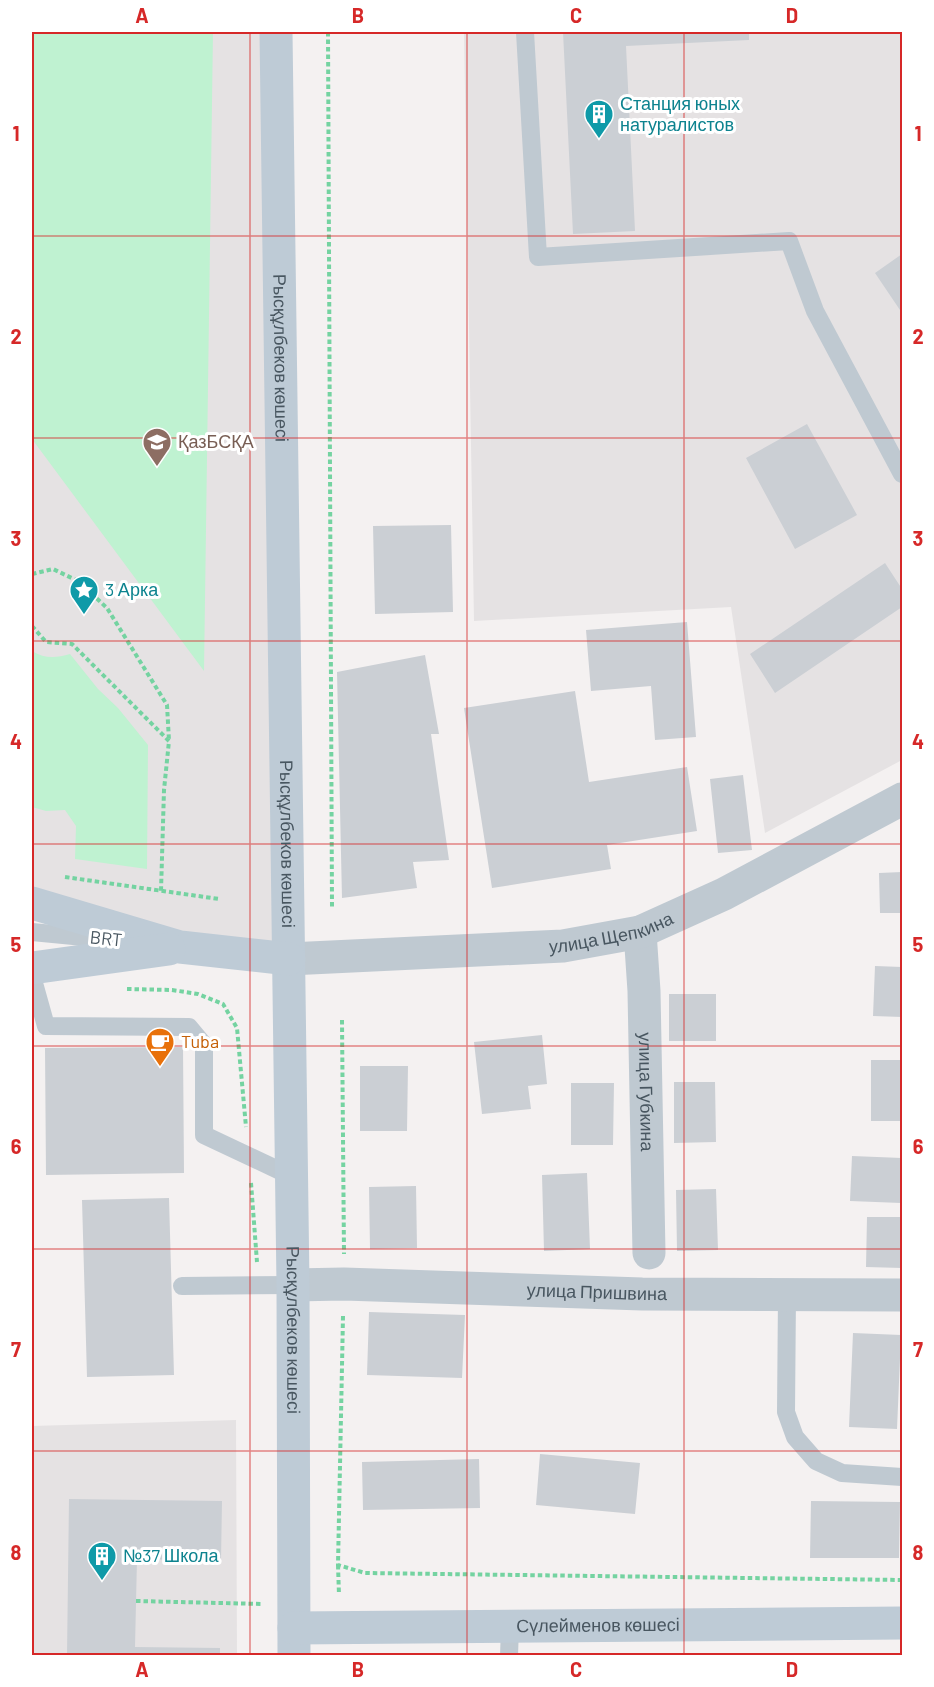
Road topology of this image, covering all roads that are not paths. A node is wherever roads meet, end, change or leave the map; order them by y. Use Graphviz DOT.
graph roads {
  1 [pos="276,32"];
  2 [pos="525,32"];
  3 [pos="903,474"];
  4 [pos="903,799"];
  5 [pos="32,903"];
  6 [pos="32,932"];
  7 [pos="640,932"];
  8 [pos="180,947"];
  9 [pos="289,959"];
  10 [pos="32,968"];
  11 [pos="32,976"];
  12 [pos="291,1176"];
  13 [pos="649,1253"];
  14 [pos="293,1285"];
  15 [pos="182,1287"];
  16 [pos="787,1294"];
  17 [pos="903,1295"];
  18 [pos="903,1477"];
  19 [pos="903,1623"];
  20 [pos="509,1641"];
  21 [pos="294,1642"];
  1 -- 9 [label="street, Рысқұлбеков көшесі"];
  2 -- 3 [label="lane"];
  4 -- 7 [label="street, улица Щепкина"];
  5 -- 8 [label="street"];
  6 -- 8 [label="lane, BRT"];
  7 -- 9 [label="street, улица Щепкина"];
  7 -- 13 [label="street, улица Губкина"];
  8 -- 9 [label="street"];
  8 -- 10 [label="street"];
  9 -- 12 [label="street, Рысқұлбеков көшесі"];
  11 -- 12 [label="lane"];
  12 -- 14 [label="street, Рысқұлбеков көшесі"];
  14 -- 15 [label="lane"];
  14 -- 16 [label="street, улица Пришвина"];
  14 -- 21 [label="street, Рысқұлбеков көшесі"];
  16 -- 17 [label="street, улица Пришвина"];
  16 -- 18 [label="lane"];
  19 -- 20 [label="street, Сүлейменов көшесі"];
  20 -- 21 [label="street, Сүлейменов көшесі"];
}
